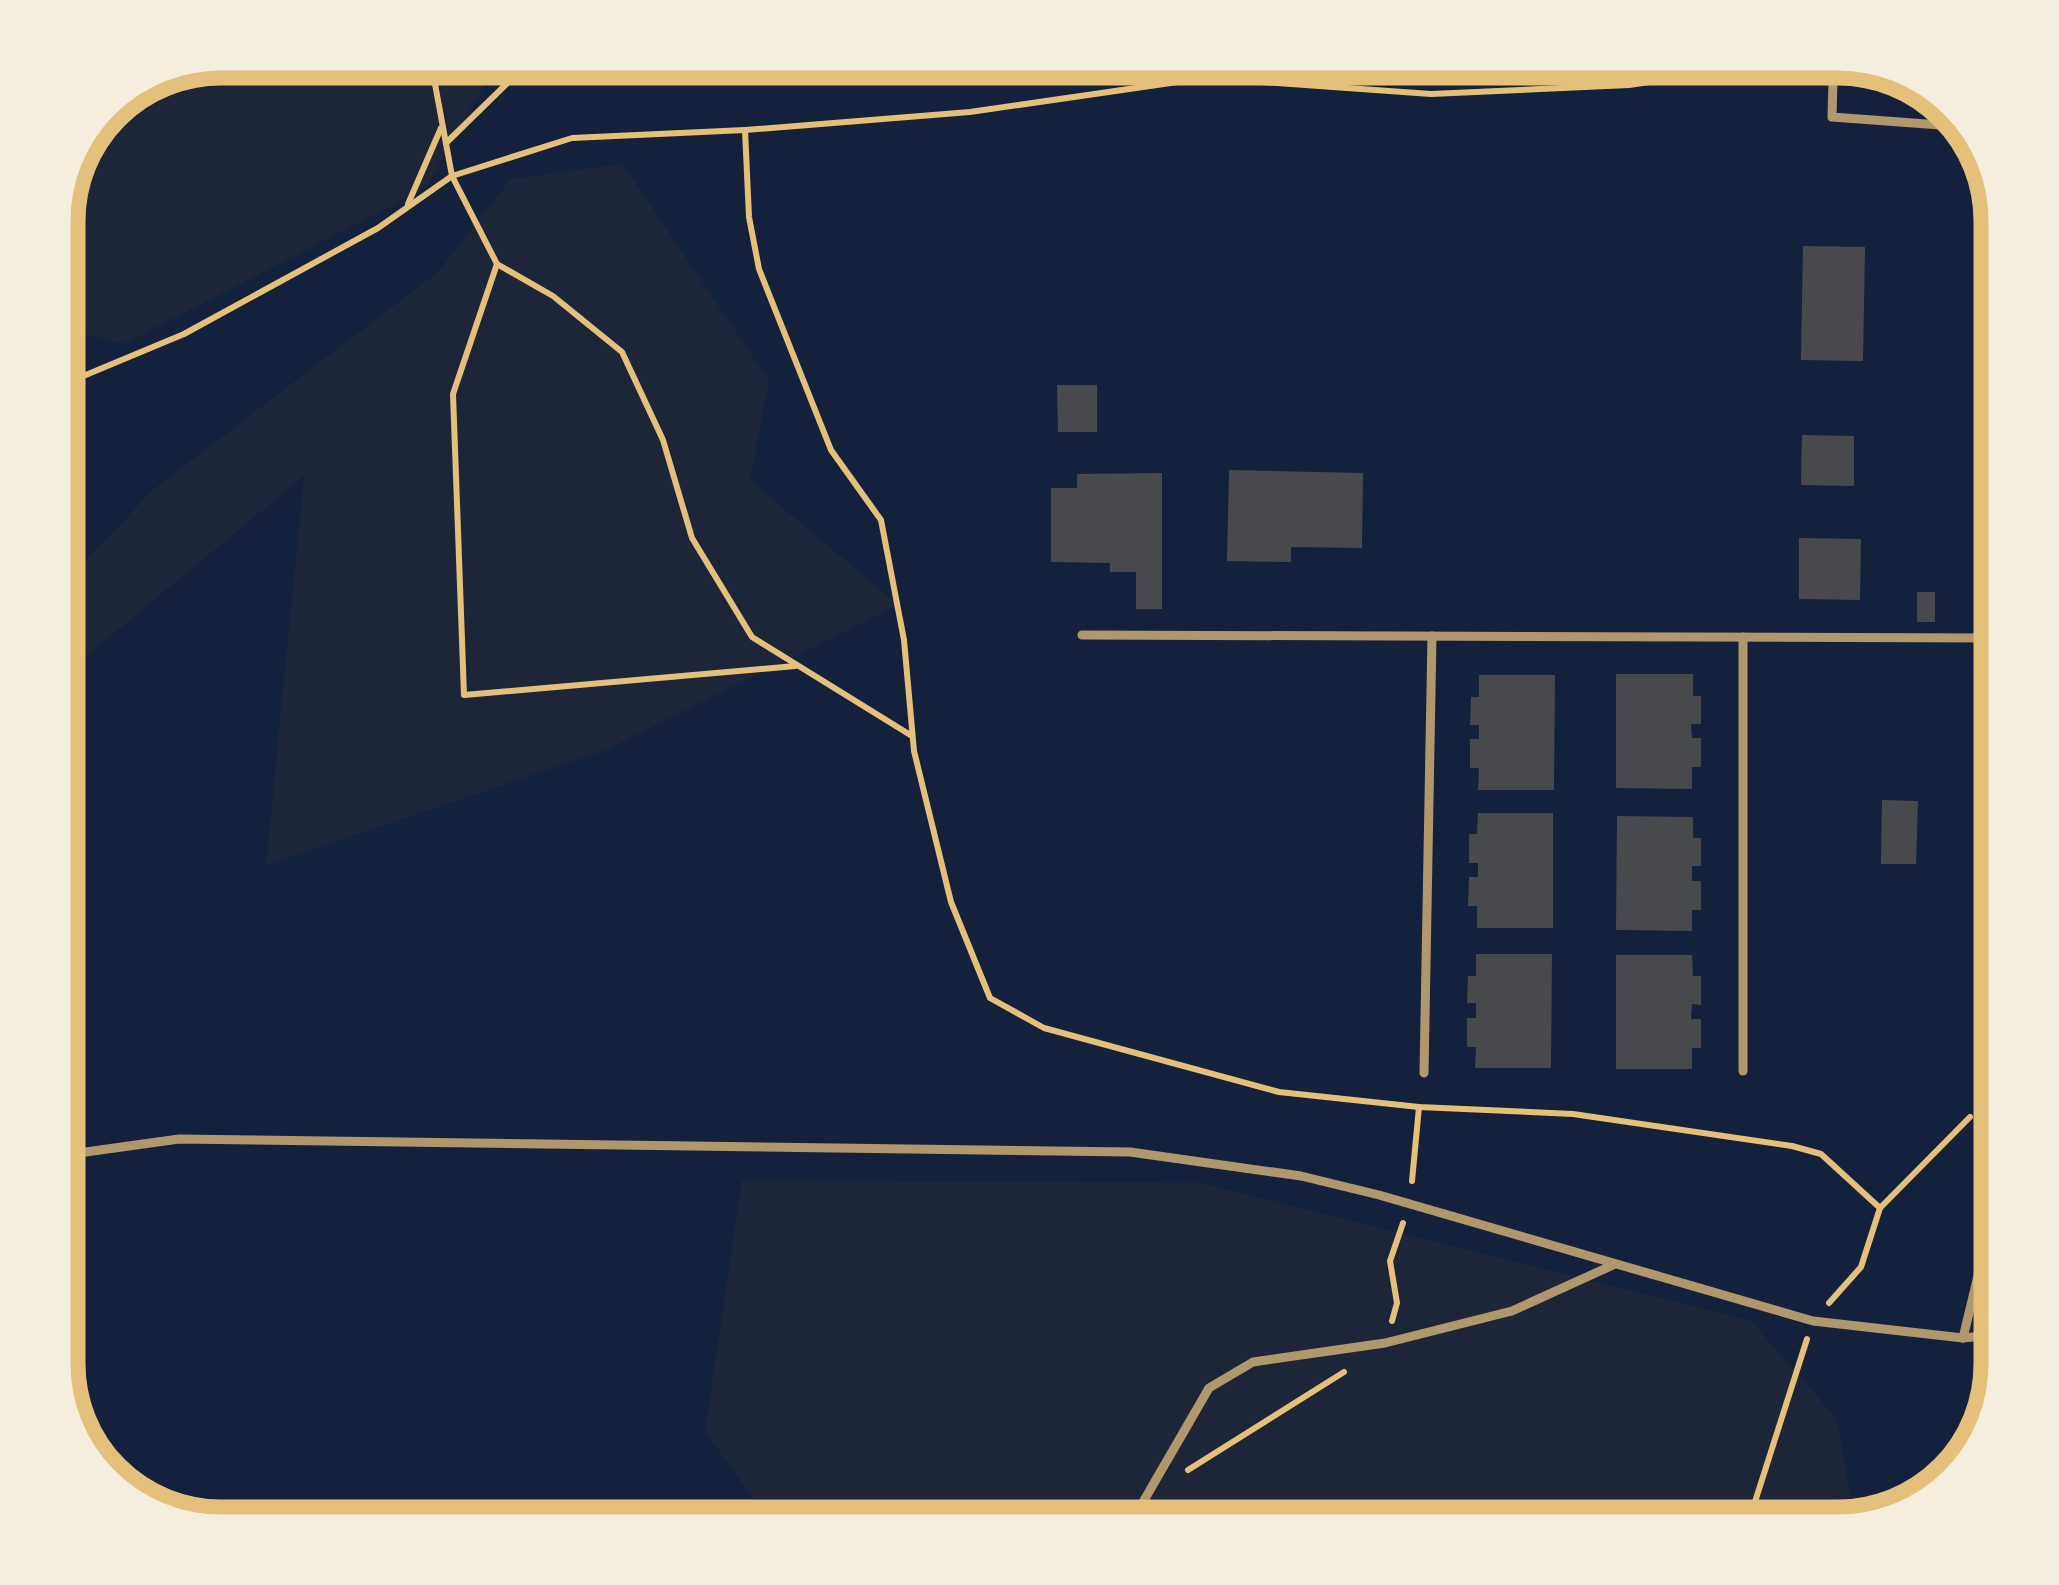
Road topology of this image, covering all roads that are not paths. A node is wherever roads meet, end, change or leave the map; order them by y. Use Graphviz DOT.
graph roads {
  1 [pos="1833,80"];
  2 [pos="1944,125"];
  3 [pos="1082,635"];
  4 [pos="1432,636"];
  5 [pos="1743,637"];
  6 [pos="1981,638"];
  7 [pos="1744,1071"];
  8 [pos="1424,1072"];
  9 [pos="78,1153"];
  10 [pos="1614,1264"];
  11 [pos="1981,1266"];
  12 [pos="1981,1336"];
  13 [pos="1963,1337"];
  14 [pos="1140,1507"];
  1 -- 2 [label="lane"];
  3 -- 4 [label="lane"];
  4 -- 5 [label="lane"];
  4 -- 8 [label="lane"];
  5 -- 6 [label="lane"];
  5 -- 7 [label="lane"];
  9 -- 10 [label="lane"];
  10 -- 13 [label="lane"];
  10 -- 14 [label="lane"];
  11 -- 13 [label="lane"];
  12 -- 13 [label="lane"];
}
